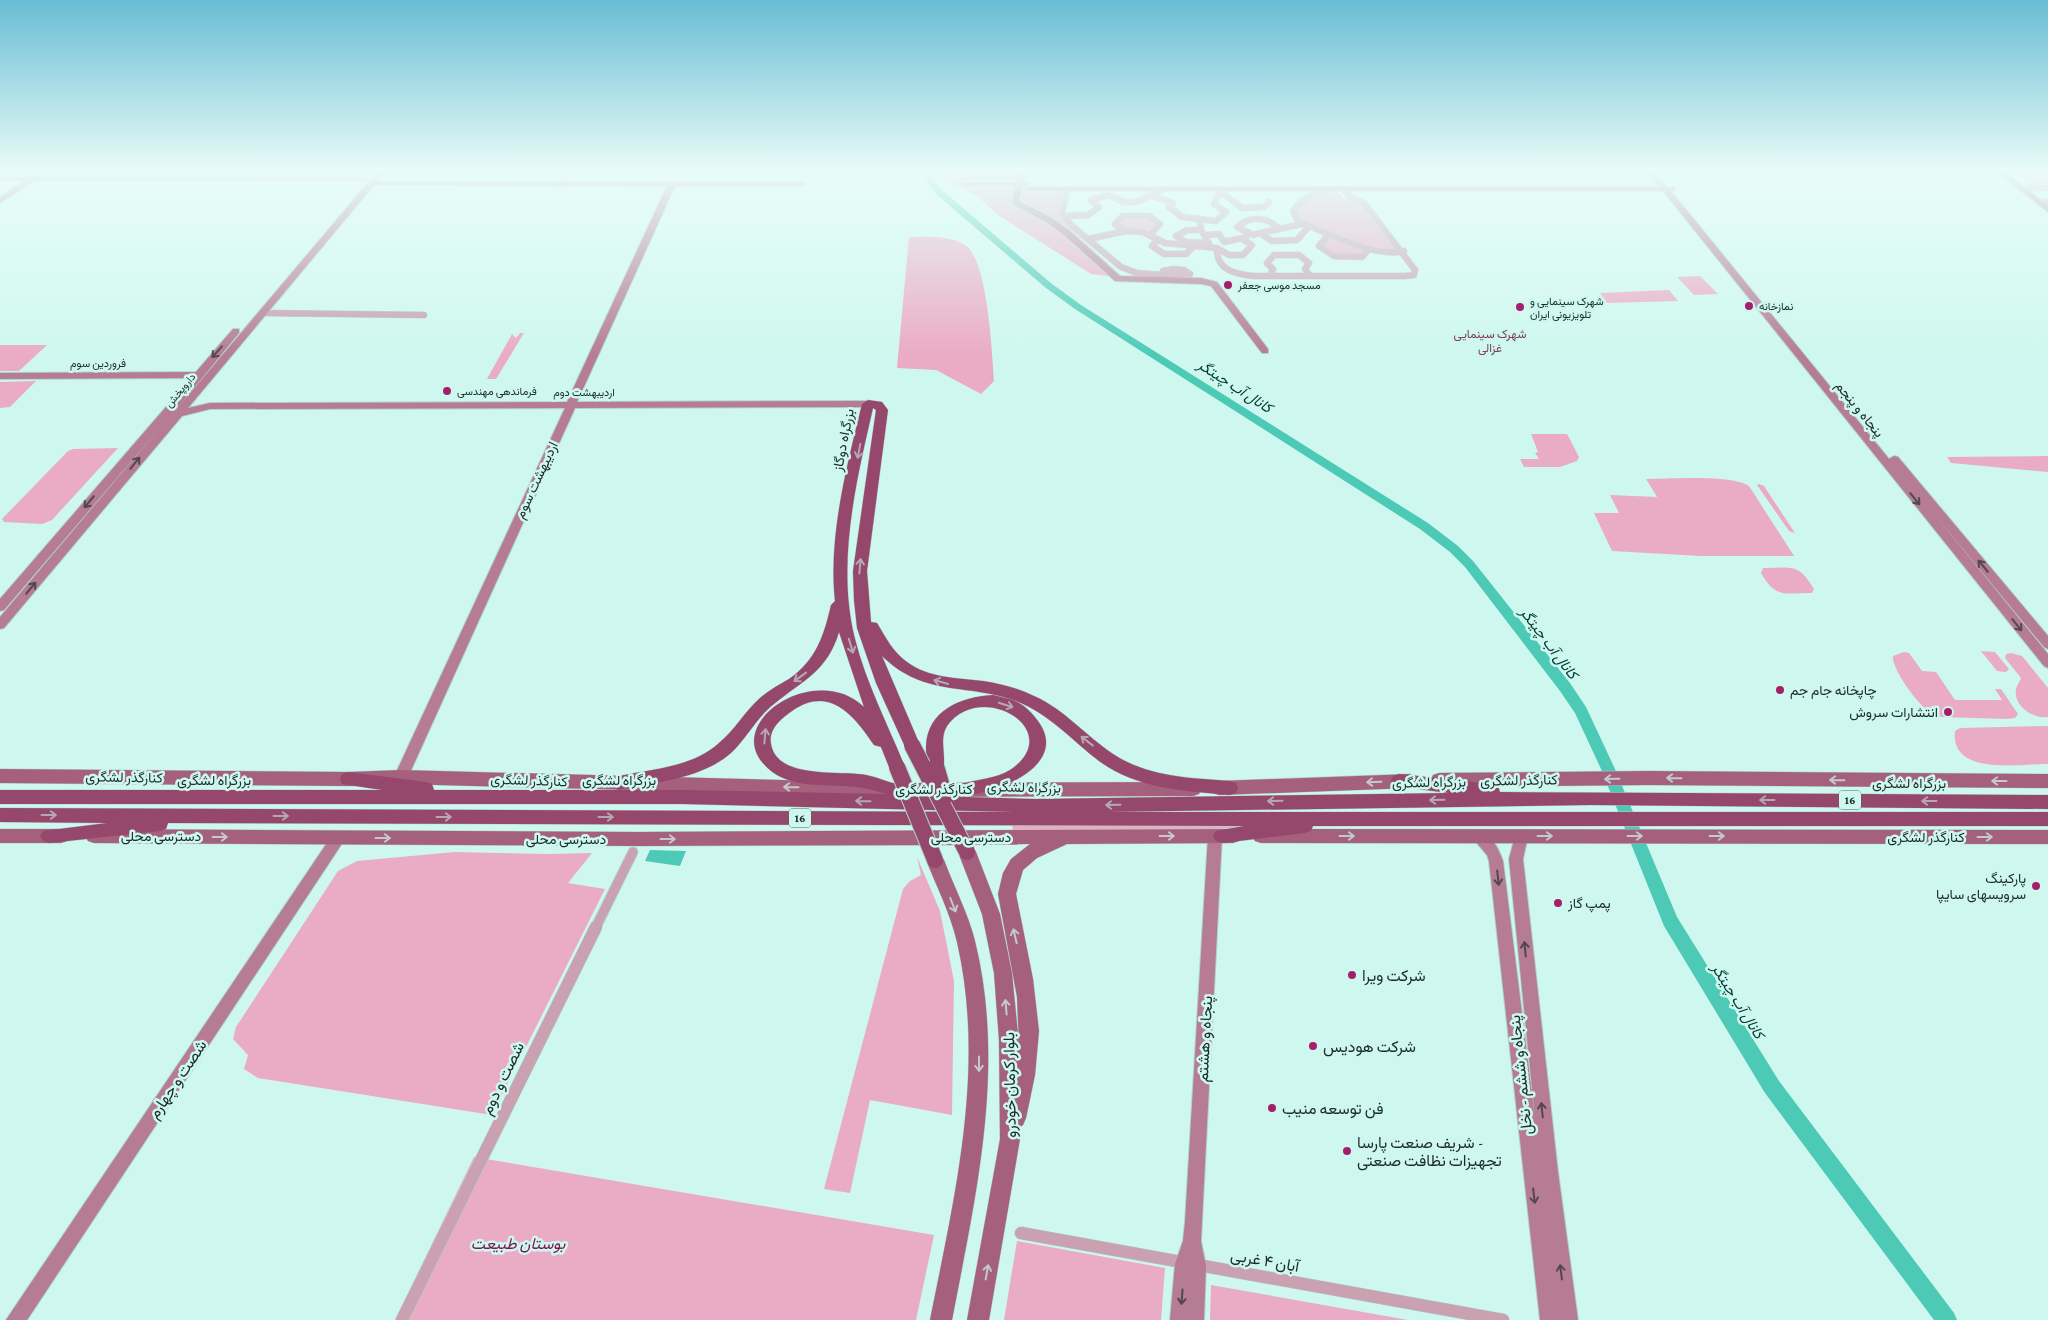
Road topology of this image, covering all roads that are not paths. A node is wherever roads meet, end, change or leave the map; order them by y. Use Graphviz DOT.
graph roads {
  1 [pos="322,234"];
  2 [pos="326,234"];
  3 [pos="649,234"];
  4 [pos="1068,234"];
  5 [pos="1081,234"];
  6 [pos="1112,234"];
  7 [pos="1147,234"];
  8 [pos="1179,234"];
  9 [pos="1256,234"];
  10 [pos="1302,234"];
  11 [pos="1329,234"];
  12 [pos="1389,234"];
  13 [pos="1705,234"];
  14 [pos="1150,235"];
  15 [pos="1206,235"];
  16 [pos="1089,238"];
  17 [pos="1242,239"];
  18 [pos="1158,240"];
  19 [pos="1208,242"];
  20 [pos="1224,242"];
  21 [pos="1193,248"];
  22 [pos="1200,248"];
  23 [pos="1218,248"];
  24 [pos="1369,249"];
  25 [pos="1402,252"];
  26 [pos="1414,270"];
  27 [pos="1162,275"];
  28 [pos="1270,276"];
  29 [pos="1310,276"];
  30 [pos="262,313"];
  31 [pos="424,315"];
  32 [pos="1265,351"];
  33 [pos="0,376"];
  34 [pos="197,376"];
  35 [pos="189,399"];
  36 [pos="868,404"];
  37 [pos="571,405"];
  38 [pos="210,406"];
  39 [pos="165,413"];
  40 [pos="176,414"];
  41 [pos="1906,481"];
  42 [pos="841,589"];
  43 [pos="861,600"];
  44 [pos="0,607"];
  45 [pos="0,625"];
  46 [pos="2048,644"];
  47 [pos="2048,663"];
  48 [pos="897,768"];
  49 [pos="0,776"];
  50 [pos="401,777"];
  51 [pos="348,779"];
  52 [pos="1399,781"];
  53 [pos="2048,781"];
  54 [pos="619,783"];
  55 [pos="1230,788"];
  56 [pos="968,789"];
  57 [pos="893,790"];
  58 [pos="0,798"];
  59 [pos="502,798"];
  60 [pos="1591,798"];
  61 [pos="2048,802"];
  62 [pos="0,815"];
  63 [pos="259,816"];
  64 [pos="1378,818"];
  65 [pos="2048,819"];
  66 [pos="953,825"];
  67 [pos="0,836"];
  68 [pos="49,836"];
  69 [pos="1084,836"];
  70 [pos="1219,836"];
  71 [pos="1478,836"];
  72 [pos="1521,836"];
  73 [pos="2048,837"];
  74 [pos="338,838"];
  75 [pos="633,852"];
  76 [pos="967,852"];
  77 [pos="935,860"];
  78 [pos="1010,1139"];
  79 [pos="1549,1172"];
  80 [pos="1531,1174"];
  81 [pos="1021,1233"];
  82 [pos="1191,1265"];
  83 [pos="16,1320"];
  84 [pos="402,1320"];
  85 [pos="941,1320"];
  86 [pos="978,1320"];
  87 [pos="1180,1320"];
  88 [pos="1194,1320"];
  89 [pos="1503,1320"];
  90 [pos="1550,1320"];
  91 [pos="1568,1320"];
  1 -- 34 [label="street, داروپخش, one-way"];
  2 -- 30 [label="street, داروپخش"];
  3 -- 37 [label="street, اردیبهشت سوم"];
  4 -- 32 [label="street"];
  5 -- 16 [label="street"];
  6 -- 16 [label="street"];
  7 -- 14 [label="street"];
  8 -- 19 [label="street"];
  9 -- 10 [label="street"];
  9 -- 17 [label="street"];
  11 -- 24 [label="street"];
  11 -- 24 [label="street"];
  12 -- 25 [label="street"];
  13 -- 41 [label="street, پنجاه و پنجم"];
  14 -- 18 [label="street"];
  15 -- 19 [label="street"];
  15 -- 20 [label="street"];
  16 -- 27 [label="street"];
  17 -- 20 [label="street"];
  17 -- 23 [label="street"];
  18 -- 21 [label="street"];
  18 -- 21 [label="street"];
  19 -- 20 [label="street"];
  19 -- 22 [label="street"];
  19 -- 23 [label="street"];
  20 -- 23 [label="street"];
  21 -- 22 [label="street"];
  22 -- 23 [label="street"];
  23 -- 28 [label="street"];
  24 -- 25 [label="street"];
  25 -- 26 [label="street"];
  26 -- 29 [label="street"];
  28 -- 29 [label="street"];
  28 -- 29 [label="street"];
  30 -- 31 [label="street"];
  30 -- 35 [label="street, داروپخش"];
  33 -- 34 [label="street, فروردین سوم"];
  34 -- 39 [label="street, داروپخش"];
  35 -- 38 [label="street, اردیبهشت دوم"];
  35 -- 40 [label="street, داروپخش"];
  36 -- 37 [label="street, اردیبهشت دوم"];
  36 -- 42 [label="highway, بزرگراه دوگاز, one-way"];
  43 -- 36 [label="highway, بزرگراه دوگاز, one-way"];
  37 -- 38 [label="street, اردیبهشت دوم"];
  37 -- 50 [label="street, اردیبهشت سوم"];
  38 -- 40 [label="street, اردیبهشت دوم"];
  39 -- 40 [label="street, اردیبهشت دوم"];
  39 -- 44 [label="street, داروپخش, one-way"];
  45 -- 40 [label="street, داروپخش, one-way"];
  46 -- 41 [label="street, پنجاه و پنجم, one-way"];
  41 -- 47 [label="street, پنجاه و پنجم, one-way"];
  42 -- 48 [label="highway, بزرگراه دوگاز, one-way"];
  42 -- 54 [label="highway, one-way"];
  55 -- 43 [label="highway, one-way"];
  43 -- 66 [label="highway, بزرگراه دوگاز, bridge"];
  57 -- 48 [label="highway, one-way"];
  48 -- 77 [label="highway, بزرگراه دوگاز, bridge"];
  49 -- 51 [label="main road, کنارگذر لشگری"];
  50 -- 51 [label="main road, کنارگذر لشگری"];
  50 -- 54 [label="main road, کنارگذر لشگری"];
  51 -- 59 [label="highway"];
  53 -- 52 [label="main road, کنارگذر لشگری, one-way"];
  52 -- 55 [label="main road, کنارگذر لشگری, one-way"];
  52 -- 60 [label="highway"];
  57 -- 54 [label="main road, کنارگذر لشگری, one-way"];
  55 -- 56 [label="main road, کنارگذر لشگری"];
  56 -- 57 [label="main road, کنارگذر لشگری"];
  66 -- 56 [label="highway, one-way, bridge"];
  58 -- 59 [label="highway, بزرگراه لشگری / 16"];
  60 -- 59 [label="highway, بزرگراه لشگری / 16, one-way"];
  61 -- 60 [label="highway, بزرگراه لشگری / 16, one-way"];
  62 -- 63 [label="highway, 16, one-way"];
  63 -- 64 [label="highway, 16, one-way"];
  63 -- 68 [label="highway"];
  64 -- 65 [label="highway, 16"];
  64 -- 70 [label="highway"];
  66 -- 76 [label="highway, بزرگراه دوگاز, bridge"];
  67 -- 68 [label="main road"];
  68 -- 74 [label="main road, دسترسی محلی, one-way"];
  69 -- 70 [label="main road, کنارگذر لشگری, one-way"];
  74 -- 69 [label="main road, دسترسی محلی, one-way"];
  78 -- 69 [label="main road, one-way"];
  70 -- 71 [label="main road, کنارگذر لشگری, one-way"];
  70 -- 82 [label="street, پنجاه و هشتم"];
  71 -- 72 [label="main road, کنارگذر لشگری"];
  71 -- 80 [label="street, پنجاه و ششم - نخل, one-way"];
  72 -- 73 [label="main road, کنارگذر لشگری, one-way"];
  79 -- 72 [label="street, پنجاه و ششم - نخل, one-way"];
  74 -- 83 [label="street, شصت و چهارم"];
  75 -- 84 [label="street, شصت و دوم"];
  78 -- 76 [label="main road, بلوار کرمان خودرو, one-way"];
  77 -- 85 [label="main road, بلوار کرمان خودرو, one-way"];
  86 -- 78 [label="main road, بلوار کرمان خودرو, one-way"];
  79 -- 80 [label="street"];
  91 -- 79 [label="street, پنجاه و ششم - نخل, one-way"];
  80 -- 90 [label="street, پنجاه و ششم - نخل, one-way"];
  81 -- 82 [label="street, آبان ۴ غربی"];
  82 -- 87 [label="street, پنجاه و هشتم, one-way"];
  82 -- 88 [label="street, پنجاه و هشتم"];
  82 -- 89 [label="street, آبان ۴ غربی"];
}
